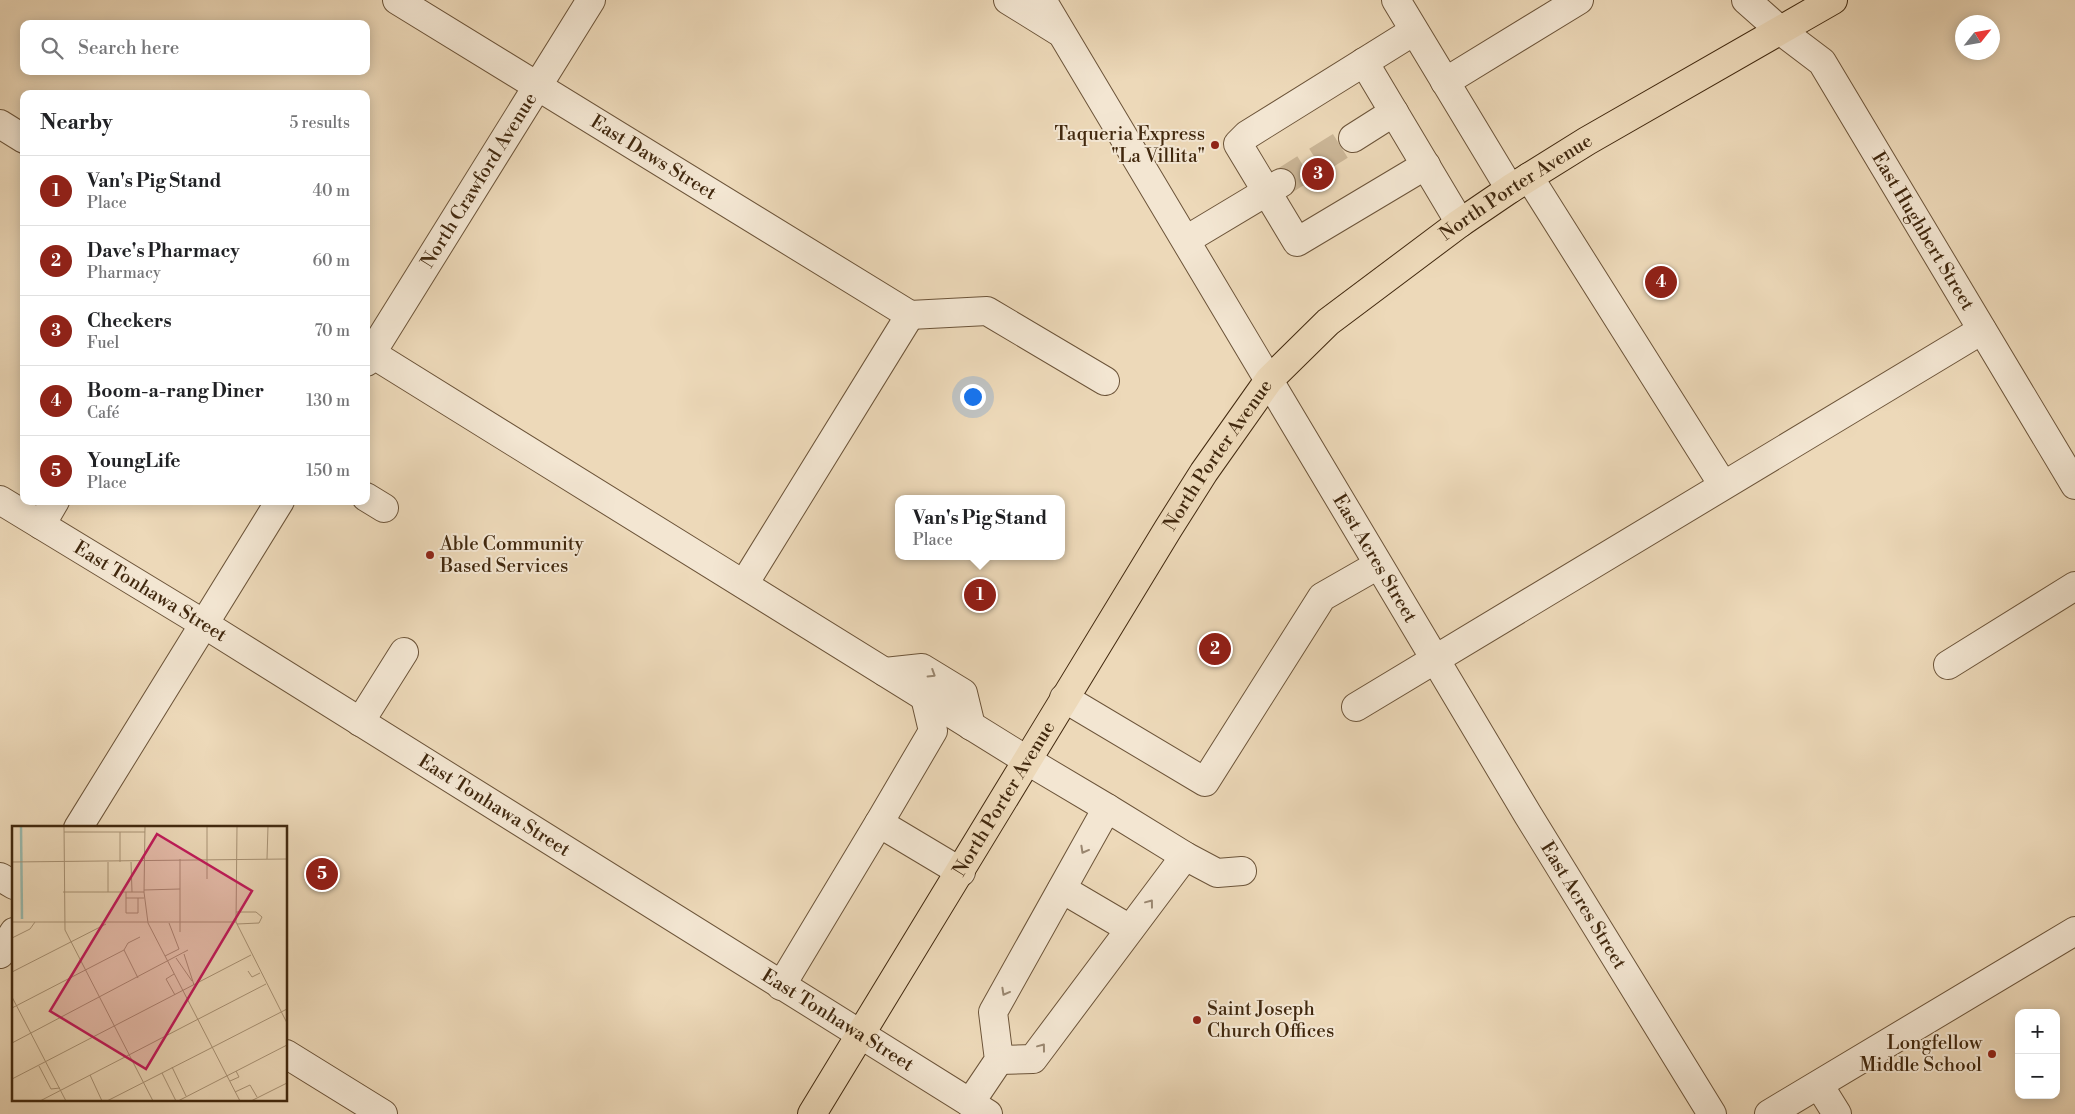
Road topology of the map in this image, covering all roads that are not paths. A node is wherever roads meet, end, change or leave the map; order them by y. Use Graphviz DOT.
graph roads {
  1 [pos="397,0"];
  2 [pos="591,0"];
  3 [pos="1008,0"];
  4 [pos="1042,0"];
  5 [pos="1396,0"];
  6 [pos="1579,0"];
  7 [pos="1746,0"];
  8 [pos="1833,0"];
  9 [pos="1781,31"];
  10 [pos="1061,32"];
  11 [pos="1414,32"];
  12 [pos="1364,62"];
  13 [pos="1445,82"];
  14 [pos="538,88"];
  15 [pos="1394,112"];
  16 [pos="0,124"];
  17 [pos="20,136"];
  18 [pos="1353,138"];
  19 [pos="1426,165"];
  20 [pos="1520,183"];
  21 [pos="1273,187"];
  22 [pos="1460,223"];
  23 [pos="1186,240"];
  24 [pos="910,315"];
  25 [pos="1982,330"];
  26 [pos="370,352"];
  27 [pos="370,356"];
  28 [pos="1269,380"];
  29 [pos="1105,381"];
  30 [pos="1723,485"];
  31 [pos="2075,485"];
  32 [pos="0,500"];
  33 [pos="53,505"];
  34 [pos="278,505"];
  35 [pos="41,525"];
  36 [pos="1378,565"];
  37 [pos="744,584"];
  38 [pos="2075,586"];
  39 [pos="204,624"];
  40 [pos="404,652"];
  41 [pos="1435,659"];
  42 [pos="1948,664"];
  43 [pos="885,672"];
  44 [pos="924,697"];
  45 [pos="1064,698"];
  46 [pos="1356,707"];
  47 [pos="360,722"];
  48 [pos="971,726"];
  49 [pos="1028,761"];
  50 [pos="1108,808"];
  51 [pos="879,824"];
  52 [pos="79,826"];
  53 [pos="1185,856"];
  54 [pos="1242,871"];
  55 [pos="961,872"];
  56 [pos="0,877"];
  57 [pos="12,884"];
  58 [pos="1062,889"];
  59 [pos="1130,929"];
  60 [pos="2075,931"];
  61 [pos="12,935"];
  62 [pos="0,954"];
  63 [pos="781,986"];
  64 [pos="861,1036"];
  65 [pos="288,1055"];
  66 [pos="999,1060"];
  67 [pos="1818,1085"];
  68 [pos="979,1108"];
  69 [pos="383,1114"];
  70 [pos="812,1114"];
  71 [pos="1712,1114"];
  72 [pos="1769,1114"];
  73 [pos="1837,1114"];
  1 -- 14 [label="street, East Daws Street"];
  2 -- 14 [label="street, North Crawford Avenue"];
  3 -- 10 [label="street"];
  4 -- 10 [label="street, East Acres Street"];
  5 -- 11 [label="street"];
  6 -- 13 [label="street"];
  7 -- 9 [label="street, East Hughbert Street"];
  8 -- 9 [label="main road, North Porter Avenue"];
  9 -- 20 [label="main road, North Porter Avenue"];
  9 -- 25 [label="street, East Hughbert Street"];
  10 -- 23 [label="street, East Acres Street"];
  11 -- 12 [label="street"];
  11 -- 13 [label="street"];
  12 -- 15 [label="street"];
  12 -- 21 [label="street"];
  13 -- 20 [label="street"];
  14 -- 24 [label="street, East Daws Street"];
  14 -- 26 [label="street, North Crawford Avenue"];
  15 -- 18 [label="street"];
  15 -- 19 [label="street"];
  16 -- 17 [label="street"];
  19 -- 21 [label="street"];
  19 -- 22 [label="street"];
  20 -- 22 [label="main road, North Porter Avenue"];
  20 -- 30 [label="street"];
  21 -- 23 [label="street"];
  22 -- 28 [label="main road, North Porter Avenue"];
  23 -- 28 [label="street, East Acres Street"];
  24 -- 29 [label="street"];
  24 -- 37 [label="street"];
  25 -- 30 [label="street"];
  25 -- 31 [label="street, East Hughbert Street"];
  27 -- 37 [label="street"];
  28 -- 36 [label="street, East Acres Street"];
  28 -- 45 [label="main road, North Porter Avenue"];
  30 -- 41 [label="street"];
  32 -- 35 [label="street, East Tonhawa Street"];
  33 -- 35 [label="street"];
  34 -- 39 [label="street"];
  35 -- 39 [label="street, East Tonhawa Street"];
  36 -- 41 [label="street, East Acres Street"];
  36 -- 45 [label="street"];
  37 -- 43 [label="street"];
  38 -- 42 [label="street"];
  39 -- 47 [label="street, East Tonhawa Street"];
  39 -- 52 [label="street"];
  40 -- 47 [label="street"];
  41 -- 46 [label="street"];
  41 -- 71 [label="street, East Acres Street"];
  43 -- 44 [label="street"];
  43 -- 48 [label="street, one-way"];
  44 -- 48 [label="street"];
  44 -- 51 [label="street"];
  45 -- 49 [label="main road, North Porter Avenue"];
  47 -- 63 [label="street, East Tonhawa Street"];
  48 -- 49 [label="street"];
  49 -- 50 [label="street"];
  49 -- 55 [label="main road, North Porter Avenue"];
  50 -- 53 [label="street"];
  50 -- 58 [label="street, one-way"];
  51 -- 55 [label="street"];
  51 -- 63 [label="street"];
  53 -- 54 [label="street"];
  59 -- 53 [label="street, one-way"];
  55 -- 64 [label="main road, North Porter Avenue"];
  56 -- 57 [label="street"];
  58 -- 59 [label="street"];
  58 -- 66 [label="street, one-way"];
  66 -- 59 [label="street, one-way"];
  60 -- 67 [label="street"];
  61 -- 62 [label="street"];
  63 -- 64 [label="street, East Tonhawa Street"];
  64 -- 68 [label="street, East Tonhawa Street"];
  64 -- 70 [label="main road, North Porter Avenue"];
  65 -- 69 [label="street"];
  66 -- 68 [label="street"];
  67 -- 72 [label="street"];
  67 -- 73 [label="street"];
}
